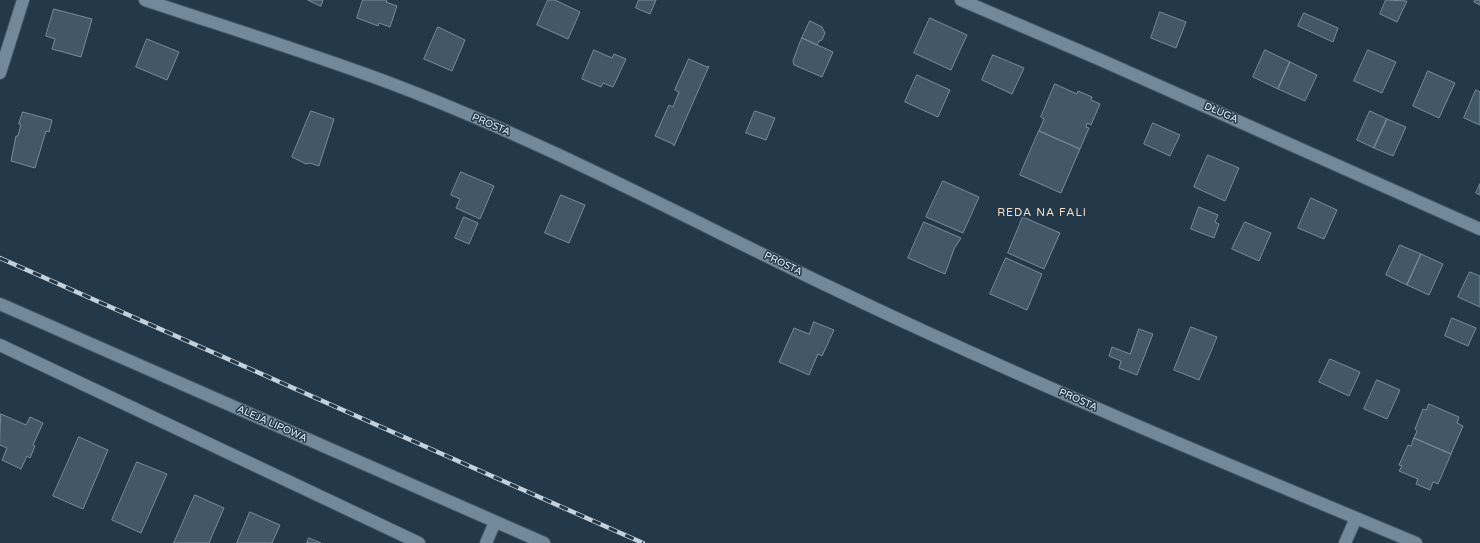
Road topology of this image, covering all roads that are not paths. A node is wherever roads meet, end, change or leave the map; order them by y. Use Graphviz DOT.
graph roads {
  1 [pos="23,0"];
  2 [pos="145,0"];
  3 [pos="961,0"];
  4 [pos="0,73"];
  5 [pos="1480,229"];
  6 [pos="0,304"];
  7 [pos="0,345"];
  8 [pos="1356,518"];
  9 [pos="495,522"];
  10 [pos="419,543"];
  11 [pos="486,543"];
  12 [pos="544,543"];
  13 [pos="1345,543"];
  14 [pos="1416,543"];
  1 -- 4 [label="street"];
  2 -- 8 [label="street, PROSTA"];
  3 -- 5 [label="street, DŁUGA"];
  6 -- 9 [label="street, ALEJA LIPOWA"];
  7 -- 10 [label="street"];
  8 -- 13 [label="street"];
  8 -- 14 [label="street, PROSTA"];
  9 -- 11 [label="street"];
  9 -- 12 [label="street, ALEJA LIPOWA"];
}
